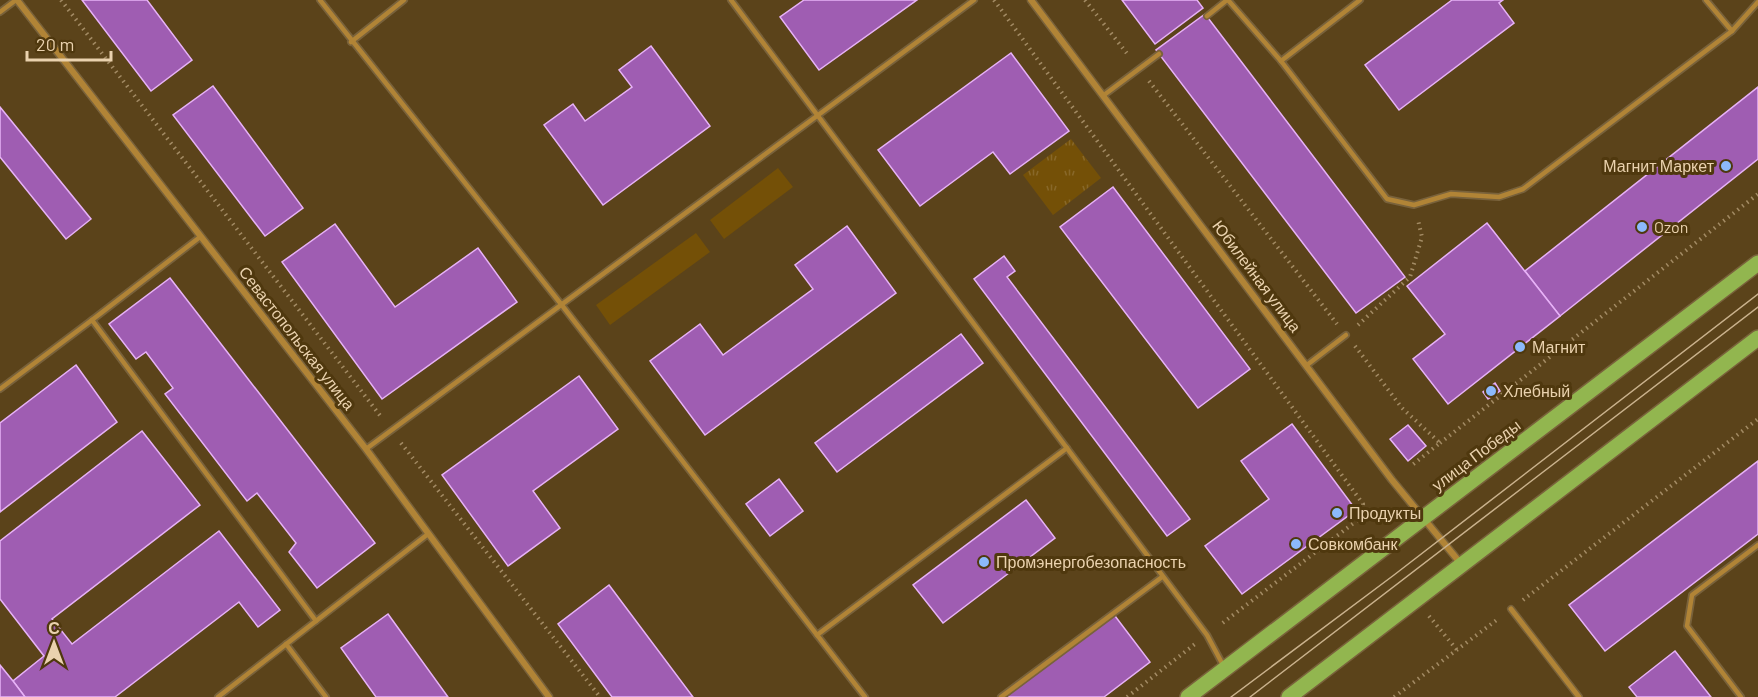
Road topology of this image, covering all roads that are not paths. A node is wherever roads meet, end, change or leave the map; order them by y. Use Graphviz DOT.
graph roads {
  1 [pos="17,0"];
  2 [pos="320,0"];
  3 [pos="404,0"];
  4 [pos="731,0"];
  5 [pos="974,0"];
  6 [pos="1031,0"];
  7 [pos="1227,0"];
  8 [pos="1360,0"];
  9 [pos="1707,0"];
  10 [pos="1758,2"];
  11 [pos="0,12"];
  12 [pos="1207,16"];
  13 [pos="1732,31"];
  14 [pos="351,42"];
  15 [pos="1159,54"];
  16 [pos="1281,61"];
  17 [pos="1104,95"];
  18 [pos="819,115"];
  19 [pos="200,237"];
  20 [pos="1758,263"];
  21 [pos="561,304"];
  22 [pos="92,320"];
  23 [pos="1346,335"];
  24 [pos="1758,338"];
  25 [pos="1307,365"];
  26 [pos="0,389"];
  27 [pos="1067,448"];
  28 [pos="366,449"];
  29 [pos="1423,519"];
  30 [pos="428,534"];
  31 [pos="1758,545"];
  32 [pos="1463,566"];
  33 [pos="1162,577"];
  34 [pos="1511,609"];
  35 [pos="316,621"];
  36 [pos="817,635"];
  37 [pos="286,644"];
  38 [pos="1225,669"];
  39 [pos="218,697"];
  40 [pos="326,697"];
  41 [pos="549,697"];
  42 [pos="865,697"];
  43 [pos="1001,697"];
  44 [pos="1188,697"];
  45 [pos="1289,697"];
  46 [pos="1579,697"];
  47 [pos="1741,697"];
  1 -- 11 [label="lane"];
  1 -- 19 [label="street, Севастопольская улица"];
  2 -- 14 [label="lane"];
  3 -- 14 [label="lane"];
  4 -- 18 [label="lane"];
  5 -- 18 [label="lane"];
  6 -- 17 [label="street, Юбилейная улица"];
  7 -- 12 [label="lane"];
  7 -- 16 [label="lane"];
  8 -- 16 [label="lane"];
  9 -- 13 [label="lane"];
  10 -- 13 [label="lane"];
  13 -- 16 [label="lane"];
  14 -- 21 [label="lane"];
  15 -- 17 [label="lane"];
  17 -- 25 [label="street, Юбилейная улица"];
  18 -- 21 [label="lane"];
  18 -- 27 [label="lane"];
  19 -- 22 [label="lane"];
  19 -- 28 [label="street, Севастопольская улица"];
  20 -- 29 [label="main road, улица Победы"];
  21 -- 28 [label="lane"];
  21 -- 36 [label="lane"];
  22 -- 26 [label="lane"];
  22 -- 35 [label="lane"];
  23 -- 25 [label="lane"];
  24 -- 32 [label="main road"];
  25 -- 29 [label="street, Юбилейная улица"];
  27 -- 33 [label="lane"];
  27 -- 36 [label="lane"];
  28 -- 30 [label="street, Севастопольская улица"];
  29 -- 32 [label="street, Юбилейная улица"];
  29 -- 38 [label="main road, улица Победы"];
  30 -- 35 [label="lane"];
  30 -- 41 [label="street, Севастопольская улица"];
  31 -- 47 [label="lane"];
  32 -- 45 [label="main road"];
  33 -- 38 [label="lane"];
  33 -- 43 [label="lane"];
  34 -- 46 [label="street"];
  35 -- 37 [label="lane"];
  36 -- 42 [label="lane"];
  37 -- 39 [label="lane"];
  37 -- 40 [label="lane"];
  38 -- 44 [label="main road, улица Победы"];
}
